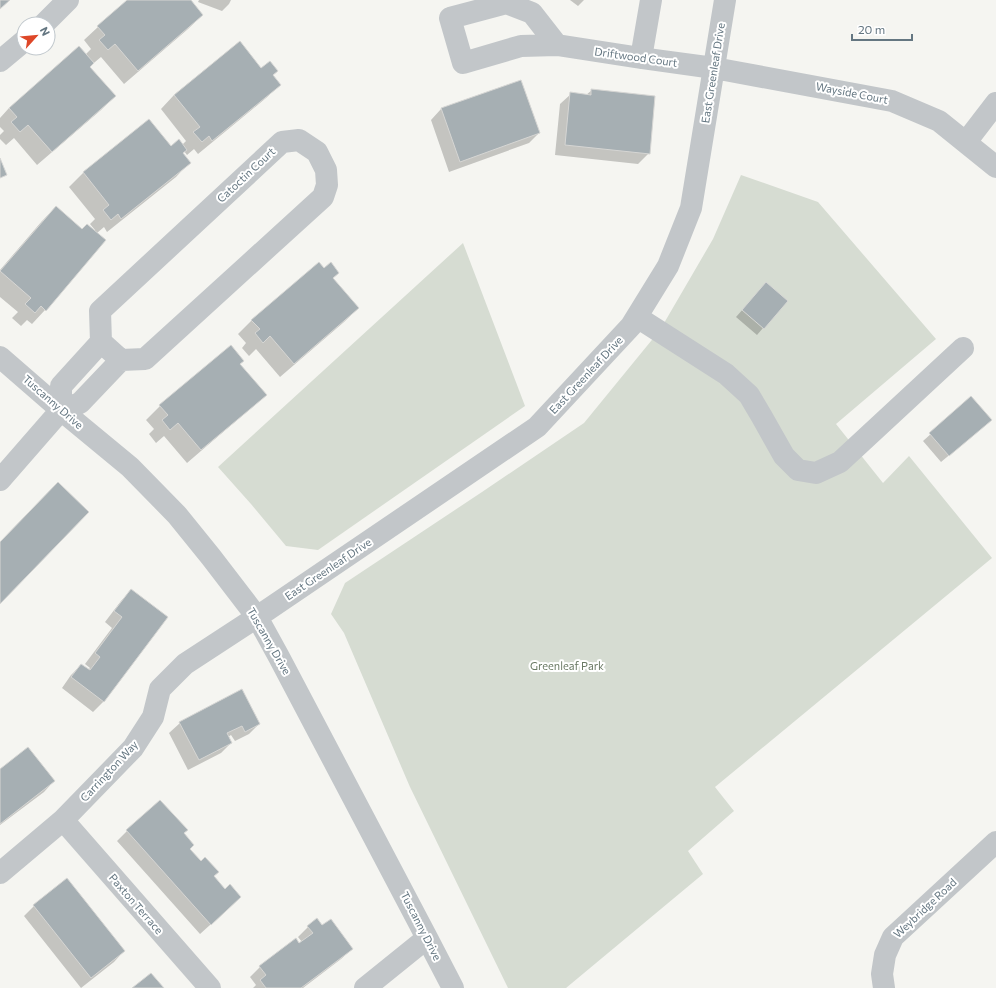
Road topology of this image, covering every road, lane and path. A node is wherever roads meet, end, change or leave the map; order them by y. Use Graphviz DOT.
graph roads {
  1 [pos="68,0"];
  2 [pos="651,0"];
  3 [pos="725,0"];
  4 [pos="52,16"];
  5 [pos="557,45"];
  6 [pos="16,48"];
  7 [pos="641,58"];
  8 [pos="0,61"];
  9 [pos="714,68"];
  10 [pos="996,103"];
  11 [pos="966,142"];
  12 [pos="996,167"];
  13 [pos="636,317"];
  14 [pos="102,342"];
  15 [pos="963,348"];
  16 [pos="0,357"];
  17 [pos="120,360"];
  18 [pos="61,410"];
  19 [pos="0,480"];
  20 [pos="257,617"];
  21 [pos="62,820"];
  22 [pos="996,842"];
  23 [pos="0,873"];
  24 [pos="428,938"];
  25 [pos="210,988"];
  26 [pos="365,988"];
  27 [pos="453,988"];
  28 [pos="884,988"];
  1 -- 4 [label="street"];
  2 -- 7 [label="street"];
  3 -- 9 [label="street, East Greenleaf Drive"];
  5 -- 7 [label="street, Driftwood Court"];
  6 -- 8 [label="street"];
  7 -- 9 [label="street, Driftwood Court"];
  9 -- 11 [label="street, Wayside Court"];
  9 -- 13 [label="street, East Greenleaf Drive"];
  10 -- 11 [label="street"];
  11 -- 12 [label="street, Wayside Court"];
  13 -- 15 [label="street"];
  13 -- 20 [label="street, East Greenleaf Drive"];
  14 -- 17 [label="street"];
  14 -- 17 [label="street, Catoctin Court"];
  14 -- 18 [label="street"];
  16 -- 18 [label="street, Tuscanny Drive"];
  17 -- 18 [label="street"];
  18 -- 19 [label="street"];
  18 -- 20 [label="street, Tuscanny Drive"];
  20 -- 21 [label="street, Carrington Way"];
  20 -- 24 [label="street, Tuscanny Drive"];
  21 -- 23 [label="street, Carrington Way"];
  21 -- 25 [label="street, Paxton Terrace"];
  22 -- 28 [label="street, Weybridge Road"];
  24 -- 26 [label="street"];
  24 -- 27 [label="street, Tuscanny Drive"];
}
